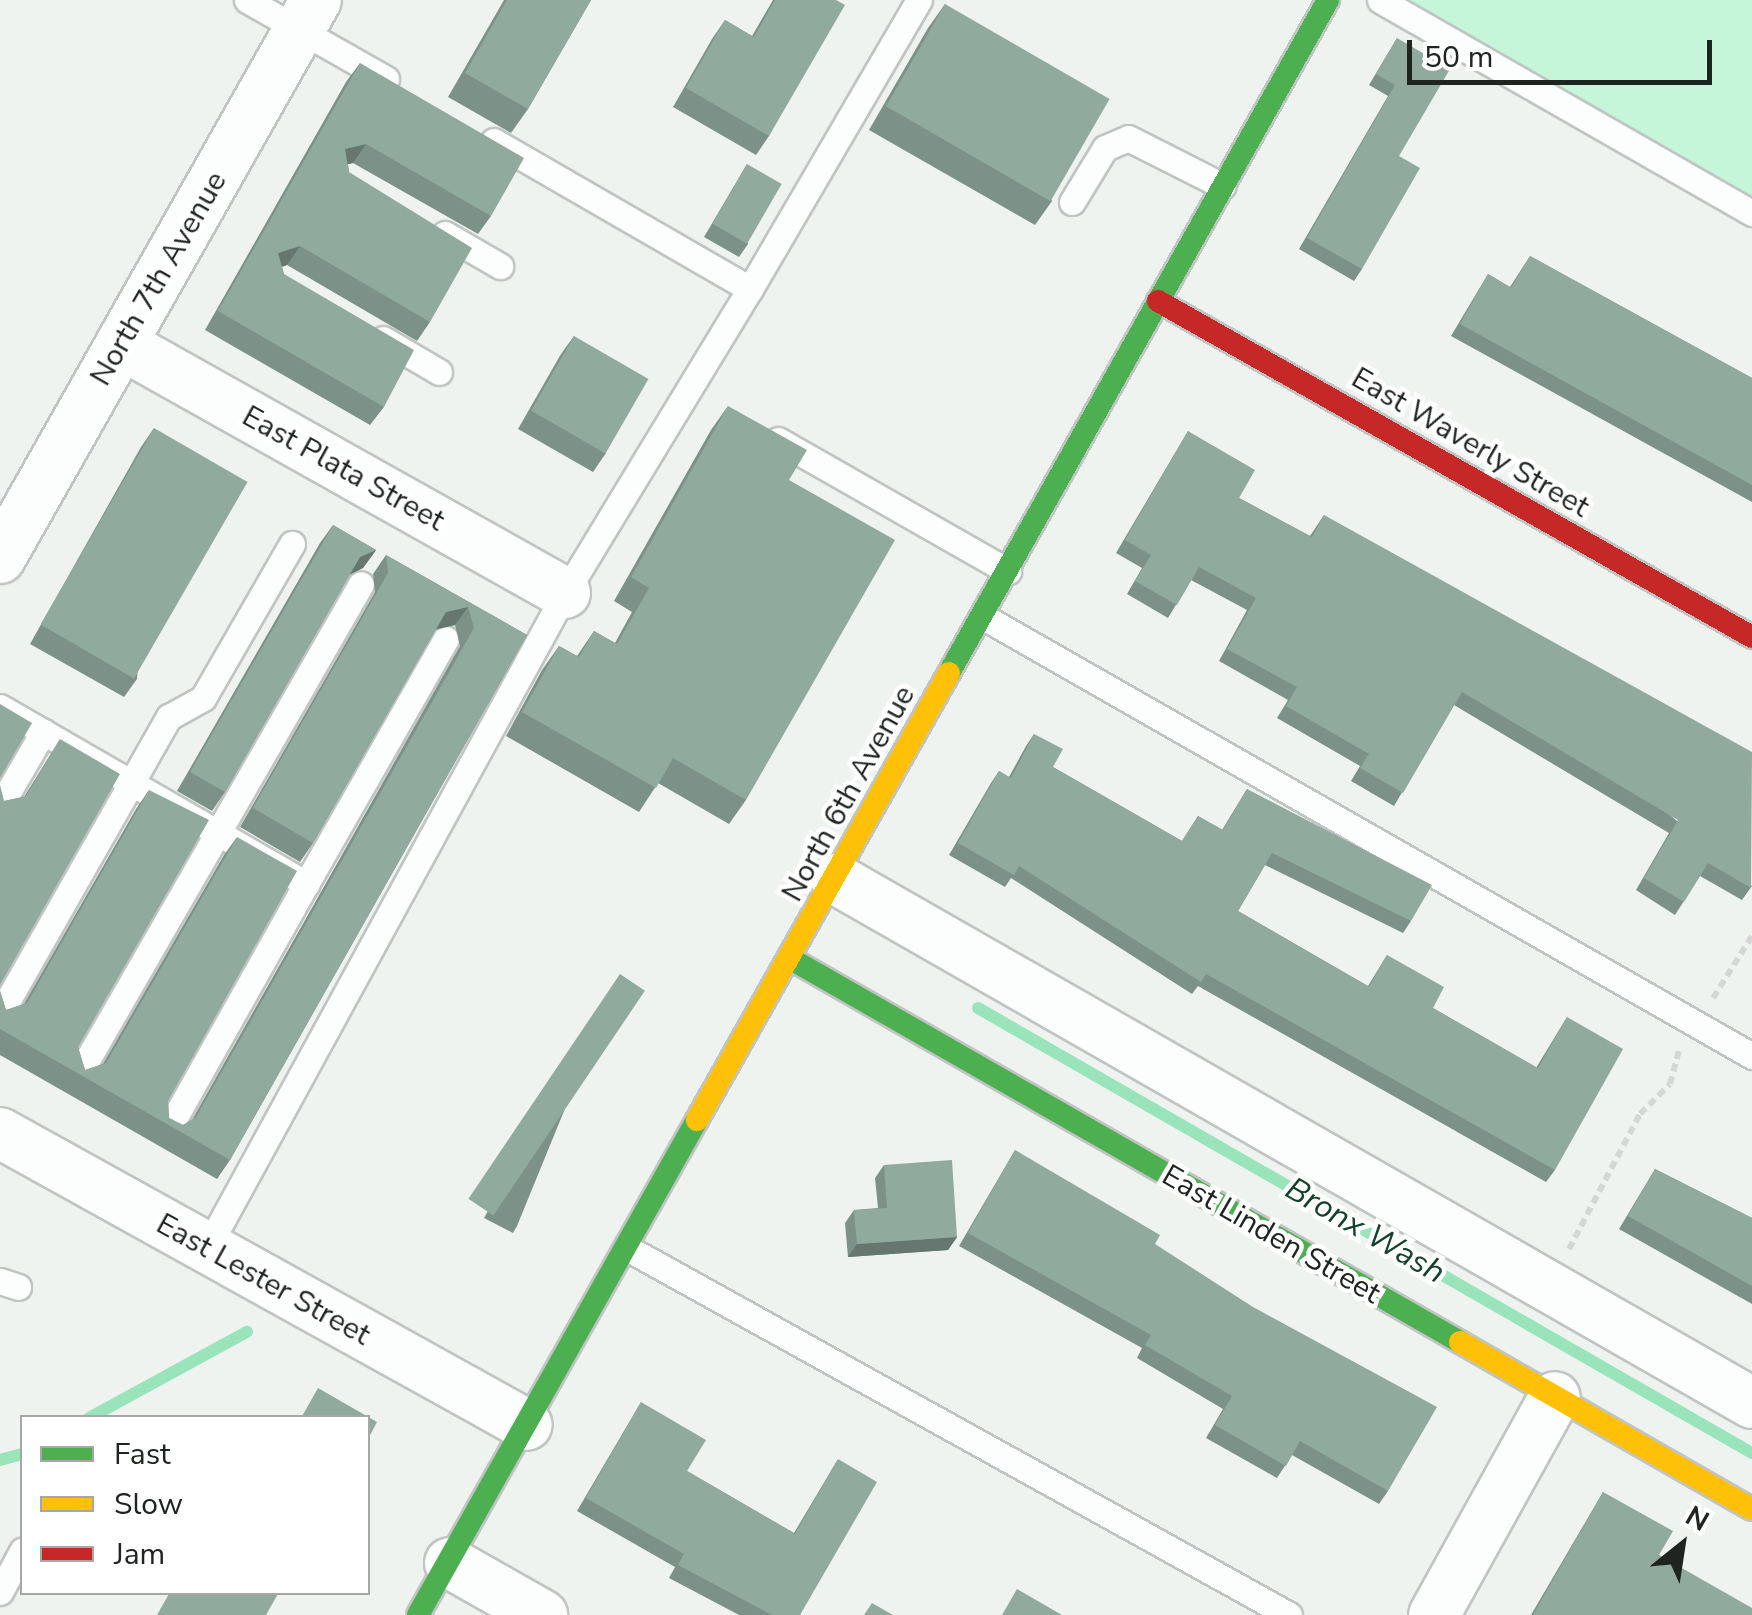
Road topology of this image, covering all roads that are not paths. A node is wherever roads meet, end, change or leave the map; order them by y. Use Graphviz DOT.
graph roads {
  1 [pos="247,0"];
  2 [pos="919,0"];
  3 [pos="1328,0"];
  4 [pos="1380,0"];
  5 [pos="308,14"];
  6 [pos="404,89"];
  7 [pos="473,129"];
  8 [pos="1223,186"];
  9 [pos="1072,202"];
  10 [pos="1752,213"];
  11 [pos="414,217"];
  12 [pos="500,266"];
  13 [pos="750,289"];
  14 [pos="1158,300"];
  15 [pos="359,325"];
  16 [pos="121,344"];
  17 [pos="440,372"];
  18 [pos="759,429"];
  19 [pos="292,544"];
  20 [pos="0,558"];
  21 [pos="1008,571"];
  22 [pos="361,584"];
  23 [pos="565,593"];
  24 [pos="982,616"];
  25 [pos="1752,637"];
  26 [pos="446,638"];
  27 [pos="0,707"];
  28 [pos="43,732"];
  29 [pos="132,783"];
  30 [pos="0,806"];
  31 [pos="218,833"];
  32 [pos="836,879"];
  33 [pos="306,884"];
  34 [pos="791,959"];
  35 [pos="0,1014"];
  36 [pos="1752,1056"];
  37 [pos="79,1074"];
  38 [pos="169,1128"];
  39 [pos="0,1133"];
  40 [pos="207,1248"];
  41 [pos="627,1248"];
  42 [pos="1554,1398"];
  43 [pos="1752,1402"];
  44 [pos="527,1426"];
  45 [pos="1752,1509"];
  46 [pos="20,1556"];
  47 [pos="450,1563"];
  48 [pos="0,1592"];
  49 [pos="418,1615"];
  50 [pos="542,1615"];
  51 [pos="1289,1615"];
  52 [pos="1434,1615"];
  1 -- 5 [label="lane"];
  2 -- 13 [label="lane"];
  3 -- 8 [label="street, North 6th Avenue"];
  4 -- 10 [label="lane"];
  5 -- 6 [label="lane"];
  5 -- 16 [label="street, North 7th Avenue"];
  7 -- 13 [label="lane"];
  8 -- 9 [label="lane"];
  8 -- 14 [label="street, North 6th Avenue"];
  11 -- 12 [label="lane"];
  13 -- 23 [label="lane"];
  14 -- 21 [label="street, North 6th Avenue"];
  14 -- 25 [label="street, East Waverly Street"];
  15 -- 17 [label="lane"];
  16 -- 20 [label="street, North 7th Avenue"];
  16 -- 23 [label="street, East Plata Street"];
  18 -- 21 [label="lane"];
  19 -- 29 [label="lane"];
  21 -- 24 [label="street, North 6th Avenue"];
  22 -- 31 [label="lane"];
  23 -- 40 [label="lane"];
  24 -- 32 [label="street, North 6th Avenue"];
  24 -- 36 [label="lane"];
  26 -- 33 [label="lane"];
  27 -- 28 [label="lane"];
  28 -- 29 [label="lane"];
  28 -- 30 [label="lane"];
  29 -- 31 [label="lane"];
  29 -- 35 [label="lane"];
  31 -- 33 [label="lane"];
  31 -- 37 [label="lane"];
  32 -- 34 [label="street, North 6th Avenue"];
  32 -- 43 [label="street"];
  33 -- 38 [label="lane"];
  34 -- 41 [label="street, North 6th Avenue"];
  34 -- 42 [label="street, East Linden Street"];
  39 -- 40 [label="street, East Lester Street"];
  40 -- 44 [label="street, East Lester Street"];
  41 -- 44 [label="street, North 6th Avenue"];
  41 -- 51 [label="lane"];
  42 -- 45 [label="street, East Linden Street"];
  42 -- 52 [label="street"];
  44 -- 47 [label="street, North 6th Avenue"];
  46 -- 48 [label="lane"];
  47 -- 49 [label="street, North 6th Avenue"];
  47 -- 50 [label="street"];
}
